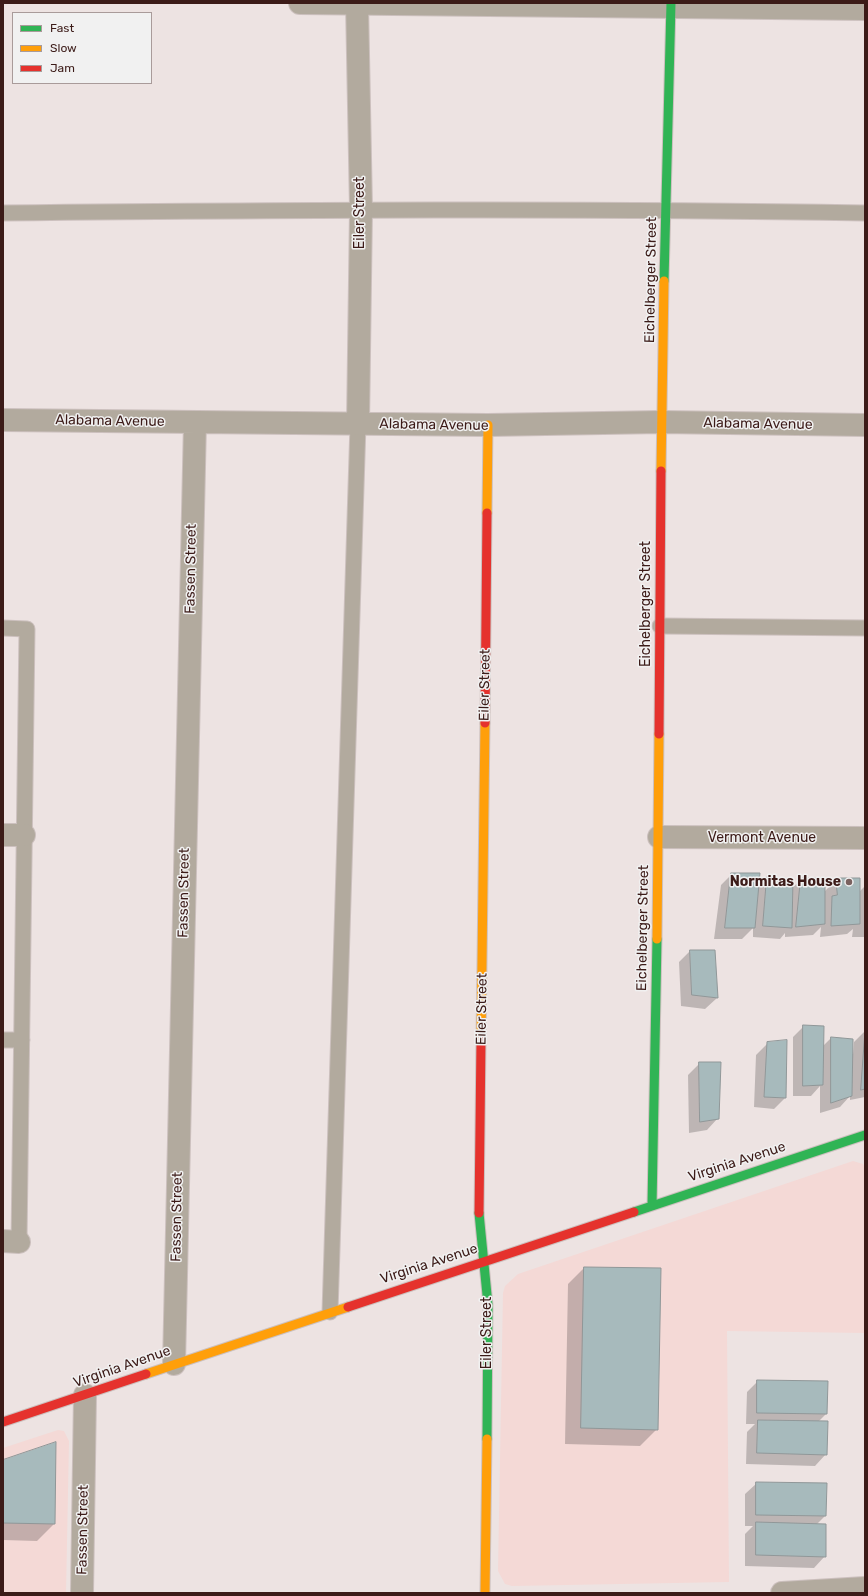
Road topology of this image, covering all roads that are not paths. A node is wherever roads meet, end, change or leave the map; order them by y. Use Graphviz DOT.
graph roads {
  1 [pos="300,3"];
  2 [pos="357,4"];
  3 [pos="671,6"];
  4 [pos="865,9"];
  5 [pos="361,209"];
  6 [pos="666,210"];
  7 [pos="3,213"];
  8 [pos="865,213"];
  9 [pos="3,420"];
  10 [pos="195,422"];
  11 [pos="661,422"];
  12 [pos="358,424"];
  13 [pos="488,425"];
  14 [pos="865,425"];
  15 [pos="660,626"];
  16 [pos="3,628"];
  17 [pos="865,628"];
  18 [pos="3,835"];
  19 [pos="24,835"];
  20 [pos="659,837"];
  21 [pos="865,838"];
  22 [pos="3,1040"];
  23 [pos="22,1040"];
  24 [pos="865,1135"];
  25 [pos="652,1206"];
  26 [pos="11,1241"];
  27 [pos="484,1261"];
  28 [pos="330,1312"];
  29 [pos="174,1364"];
  30 [pos="85,1395"];
  31 [pos="3,1422"];
  32 [pos="865,1588"];
  33 [pos="82,1593"];
  34 [pos="485,1593"];
  35 [pos="782,1593"];
  1 -- 2 [label="street"];
  2 -- 3 [label="street"];
  2 -- 5 [label="street, Eiler Street"];
  3 -- 4 [label="street"];
  3 -- 6 [label="street, Eichelberger Street"];
  5 -- 6 [label="lane"];
  5 -- 7 [label="lane"];
  5 -- 12 [label="street, Eiler Street"];
  6 -- 8 [label="lane"];
  6 -- 11 [label="street, Eichelberger Street"];
  9 -- 10 [label="street, Alabama Avenue"];
  10 -- 12 [label="street, Alabama Avenue"];
  10 -- 29 [label="street, Fassen Street"];
  11 -- 13 [label="street, Alabama Avenue"];
  11 -- 14 [label="street, Alabama Avenue"];
  11 -- 15 [label="street, Eichelberger Street"];
  12 -- 13 [label="street, Alabama Avenue"];
  12 -- 28 [label="lane"];
  13 -- 27 [label="street, Eiler Street"];
  15 -- 17 [label="lane"];
  15 -- 20 [label="street, Eichelberger Street"];
  16 -- 19 [label="lane"];
  18 -- 19 [label="street"];
  19 -- 23 [label="lane"];
  20 -- 21 [label="street, Vermont Avenue"];
  20 -- 25 [label="street, Eichelberger Street"];
  22 -- 23 [label="lane"];
  23 -- 26 [label="lane"];
  24 -- 25 [label="street, Virginia Avenue"];
  25 -- 27 [label="street, Virginia Avenue"];
  27 -- 28 [label="street, Virginia Avenue"];
  27 -- 34 [label="street, Eiler Street"];
  28 -- 29 [label="street, Virginia Avenue"];
  29 -- 30 [label="street, Virginia Avenue"];
  30 -- 31 [label="street, Virginia Avenue"];
  30 -- 33 [label="street, Fassen Street"];
  32 -- 35 [label="street"];
}
